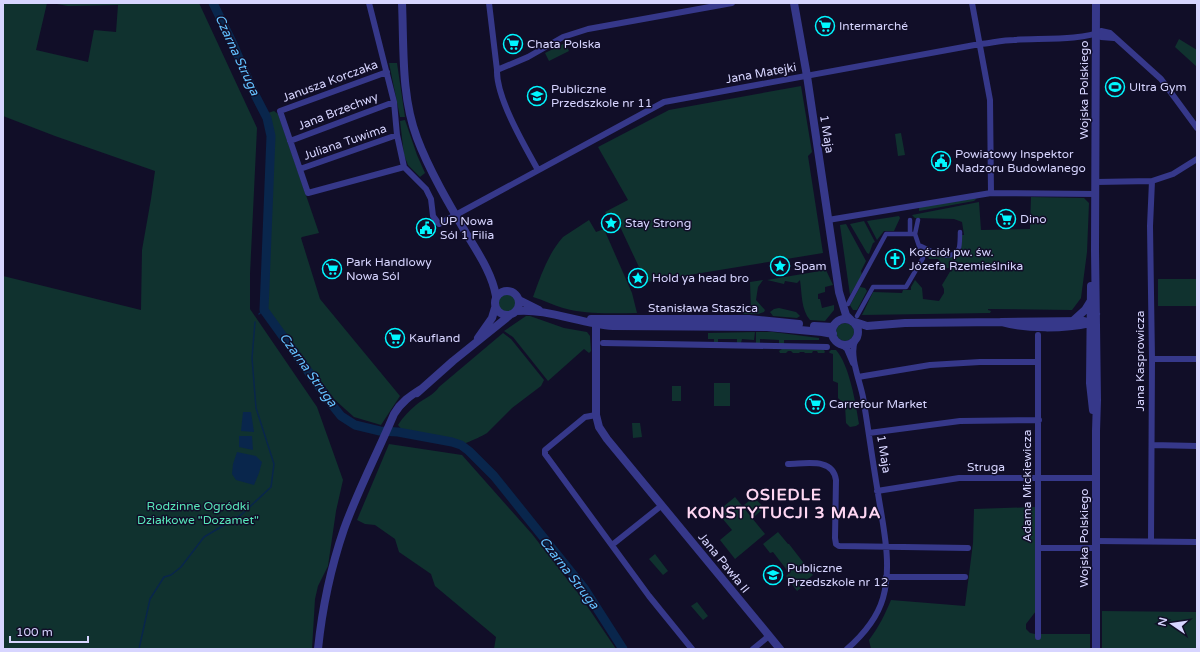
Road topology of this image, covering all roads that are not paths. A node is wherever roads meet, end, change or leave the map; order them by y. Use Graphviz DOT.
graph roads {
  1 [pos="369,3"];
  2 [pos="402,3"];
  3 [pos="489,3"];
  4 [pos="732,3"];
  5 [pos="794,3"];
  6 [pos="972,3"];
  7 [pos="1096,3"];
  8 [pos="1096,34"];
  9 [pos="980,44"];
  10 [pos="497,70"];
  11 [pos="387,72"];
  12 [pos="807,76"];
  13 [pos="394,102"];
  14 [pos="1197,128"];
  15 [pos="397,135"];
  16 [pos="290,141"];
  17 [pos="1197,159"];
  18 [pos="404,167"];
  19 [pos="300,169"];
  20 [pos="538,170"];
  21 [pos="1152,181"];
  22 [pos="1096,182"];
  23 [pos="991,193"];
  24 [pos="1096,194"];
  25 [pos="456,215"];
  26 [pos="828,220"];
  27 [pos="910,220"];
  28 [pos="918,220"];
  29 [pos="960,232"];
  30 [pos="913,234"];
  31 [pos="919,245"];
  32 [pos="1095,250"];
  33 [pos="488,270"];
  34 [pos="508,290"];
  35 [pos="839,292"];
  36 [pos="496,296"];
  37 [pos="519,300"];
  38 [pos="1090,302"];
  39 [pos="848,304"];
  40 [pos="495,308"];
  41 [pos="513,313"];
  42 [pos="1097,313"];
  43 [pos="549,314"];
  44 [pos="854,319"];
  45 [pos="596,322"];
  46 [pos="1074,323"];
  47 [pos="1090,323"];
  48 [pos="884,325"];
  49 [pos="834,328"];
  50 [pos="1038,335"];
  51 [pos="1097,335"];
  52 [pos="857,338"];
  53 [pos="1090,342"];
  54 [pos="603,343"];
  55 [pos="473,345"];
  56 [pos="842,345"];
  57 [pos="827,347"];
  58 [pos="1152,359"];
  59 [pos="1197,359"];
  60 [pos="1038,362"];
  61 [pos="856,370"];
  62 [pos="858,377"];
  63 [pos="596,415"];
  64 [pos="1039,420"];
  65 [pos="1096,427"];
  66 [pos="868,433"];
  67 [pos="1152,445"];
  68 [pos="1197,446"];
  69 [pos="788,464"];
  70 [pos="1038,478"];
  71 [pos="1096,478"];
  72 [pos="877,491"];
  73 [pos="661,506"];
  74 [pos="1151,541"];
  75 [pos="1197,542"];
  76 [pos="1096,544"];
  77 [pos="612,545"];
  78 [pos="886,547"];
  79 [pos="968,548"];
  80 [pos="1038,548"];
  81 [pos="886,576"];
  82 [pos="965,577"];
  83 [pos="769,636"];
  84 [pos="1038,637"];
  85 [pos="318,649"];
  86 [pos="692,649"];
  87 [pos="753,649"];
  88 [pos="780,649"];
  89 [pos="847,649"];
  90 [pos="1096,649"];
  1 -- 11 [label="street"];
  2 -- 25 [label="street"];
  3 -- 10 [label="street"];
  4 -- 10 [label="street"];
  5 -- 12 [label="street, 1 Maja"];
  6 -- 9 [label="street"];
  7 -- 8 [label="street, Wojska Polskiego"];
  8 -- 9 [label="street, Jana Matejki"];
  8 -- 14 [label="street"];
  8 -- 22 [label="street, Wojska Polskiego"];
  9 -- 12 [label="street, Jana Matejki"];
  9 -- 23 [label="street"];
  10 -- 20 [label="street"];
  11 -- 13 [label="street"];
  11 -- 16 [label="street, Janusza Korczaka"];
  12 -- 20 [label="street, Jana Matejki"];
  12 -- 26 [label="street, 1 Maja"];
  13 -- 15 [label="street"];
  13 -- 16 [label="street, Jana Brzechwy"];
  15 -- 18 [label="street"];
  15 -- 19 [label="street, Juliana Tuwima"];
  16 -- 19 [label="street"];
  17 -- 21 [label="street"];
  18 -- 19 [label="street"];
  18 -- 25 [label="street, Jana Matejki"];
  20 -- 25 [label="street, Jana Matejki"];
  21 -- 22 [label="street"];
  21 -- 58 [label="street, Jana Kasprowicza"];
  22 -- 24 [label="street, Wojska Polskiego"];
  23 -- 24 [label="street"];
  23 -- 26 [label="street"];
  24 -- 32 [label="street, Wojska Polskiego"];
  25 -- 33 [label="street"];
  26 -- 35 [label="street, 1 Maja"];
  27 -- 30 [label="street"];
  28 -- 30 [label="street"];
  29 -- 31 [label="street"];
  30 -- 31 [label="street"];
  30 -- 39 [label="street"];
  31 -- 44 [label="street"];
  32 -- 38 [label="street, Wojska Polskiego"];
  32 -- 42 [label="street, Wojska Polskiego"];
  33 -- 34 [label="street"];
  33 -- 36 [label="street"];
  34 -- 36 [label="street"];
  34 -- 37 [label="street"];
  35 -- 44 [label="street, 1 Maja"];
  35 -- 49 [label="street, 1 Maja"];
  36 -- 40 [label="street"];
  37 -- 41 [label="street"];
  37 -- 43 [label="street, Stanisława Staszica"];
  38 -- 46 [label="street"];
  38 -- 47 [label="street, Wojska Polskiego"];
  40 -- 41 [label="street"];
  40 -- 55 [label="street"];
  41 -- 43 [label="street, Stanisława Staszica"];
  41 -- 55 [label="street"];
  42 -- 47 [label="street"];
  42 -- 51 [label="street, Wojska Polskiego"];
  43 -- 45 [label="street, Stanisława Staszica"];
  44 -- 48 [label="street"];
  44 -- 49 [label="street"];
  44 -- 52 [label="street"];
  45 -- 49 [label="street, Stanisława Staszica"];
  45 -- 63 [label="street"];
  46 -- 47 [label="street"];
  46 -- 48 [label="street"];
  46 -- 53 [label="street"];
  47 -- 51 [label="street"];
  47 -- 53 [label="street, Wojska Polskiego"];
  48 -- 52 [label="street"];
  49 -- 56 [label="street"];
  50 -- 60 [label="street, Adama Mickiewicza"];
  51 -- 65 [label="street, Wojska Polskiego"];
  52 -- 56 [label="street"];
  52 -- 61 [label="street, 1 Maja"];
  53 -- 65 [label="street, Wojska Polskiego"];
  54 -- 57 [label="street"];
  55 -- 85 [label="street"];
  56 -- 61 [label="street, 1 Maja"];
  58 -- 59 [label="street"];
  58 -- 67 [label="street, Jana Kasprowicza"];
  60 -- 62 [label="street"];
  60 -- 64 [label="street, Adama Mickiewicza"];
  61 -- 62 [label="street, 1 Maja"];
  62 -- 66 [label="street, 1 Maja"];
  63 -- 73 [label="street, Jana Pawła II"];
  63 -- 77 [label="street"];
  64 -- 66 [label="street"];
  64 -- 70 [label="street, Adama Mickiewicza"];
  65 -- 71 [label="street, Wojska Polskiego"];
  66 -- 72 [label="street, 1 Maja"];
  67 -- 68 [label="street"];
  67 -- 74 [label="street, Jana Kasprowicza"];
  69 -- 78 [label="street"];
  70 -- 71 [label="street, Struga"];
  70 -- 72 [label="street, Struga"];
  70 -- 80 [label="street, Adama Mickiewicza"];
  71 -- 76 [label="street, Wojska Polskiego"];
  72 -- 78 [label="street, 1 Maja"];
  73 -- 77 [label="street"];
  73 -- 83 [label="street, Jana Pawła II"];
  74 -- 75 [label="street"];
  74 -- 76 [label="street"];
  76 -- 80 [label="street"];
  76 -- 90 [label="street, Wojska Polskiego"];
  77 -- 86 [label="street"];
  78 -- 79 [label="street"];
  78 -- 81 [label="street, 1 Maja"];
  80 -- 84 [label="street, Adama Mickiewicza"];
  81 -- 82 [label="street"];
  81 -- 89 [label="street, 1 Maja"];
  83 -- 87 [label="street"];
  83 -- 88 [label="street, Jana Pawła II"];
}
